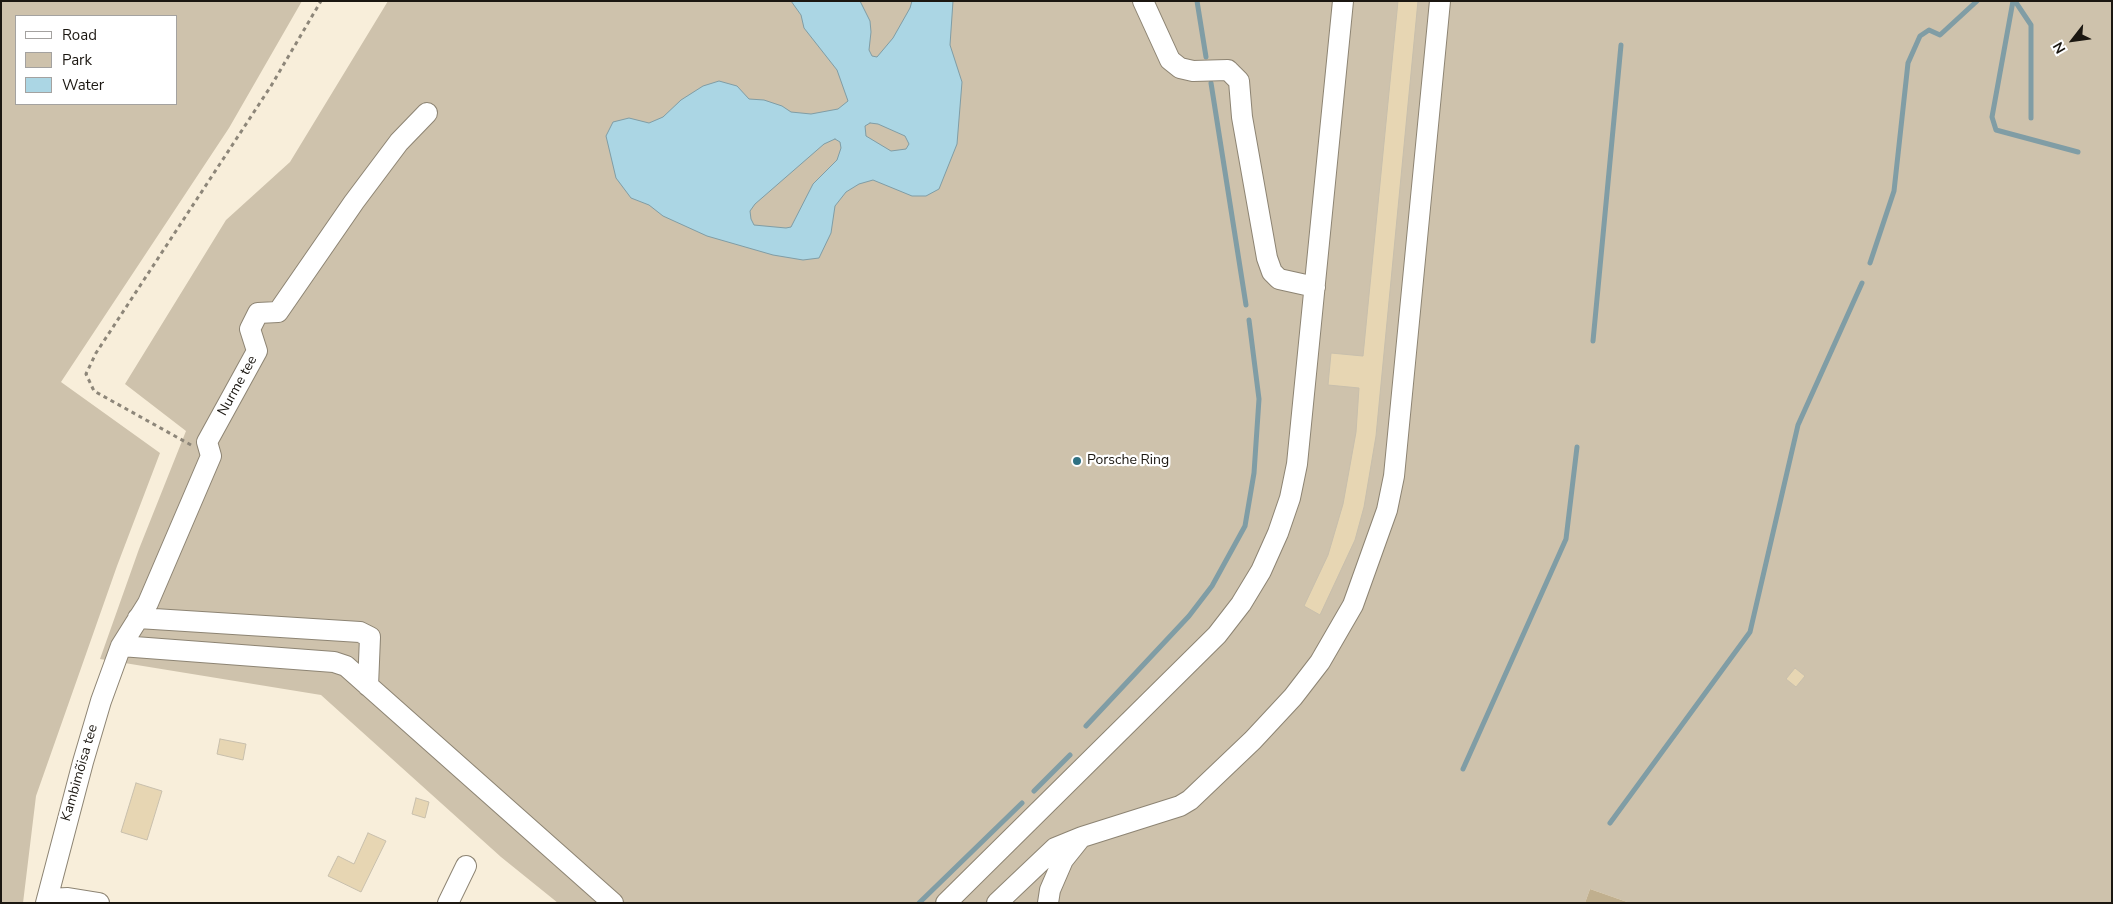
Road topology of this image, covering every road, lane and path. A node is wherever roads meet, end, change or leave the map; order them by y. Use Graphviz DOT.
graph roads {
  1 [pos="322,1"];
  2 [pos="1143,1"];
  3 [pos="1343,1"];
  4 [pos="1440,1"];
  5 [pos="427,113"];
  6 [pos="1315,286"];
  7 [pos="211,456"];
  8 [pos="138,618"];
  9 [pos="121,646"];
  10 [pos="368,686"];
  11 [pos="1082,837"];
  12 [pos="466,866"];
  13 [pos="46,901"];
  14 [pos="99,903"];
  15 [pos="448,903"];
  16 [pos="613,903"];
  17 [pos="946,903"];
  18 [pos="997,903"];
  19 [pos="1048,903"];
  1 -- 7 [label="path"];
  2 -- 6 [label="street"];
  3 -- 6 [label="street"];
  4 -- 11 [label="street"];
  5 -- 7 [label="street, Nurme tee"];
  6 -- 17 [label="street"];
  7 -- 8 [label="street, Nurme tee"];
  8 -- 9 [label="street, Nurme tee"];
  8 -- 10 [label="street"];
  9 -- 10 [label="street"];
  9 -- 13 [label="street, Kambimõisa tee"];
  10 -- 16 [label="street"];
  11 -- 18 [label="street"];
  11 -- 19 [label="street"];
  12 -- 15 [label="street"];
  13 -- 14 [label="street"];
}
